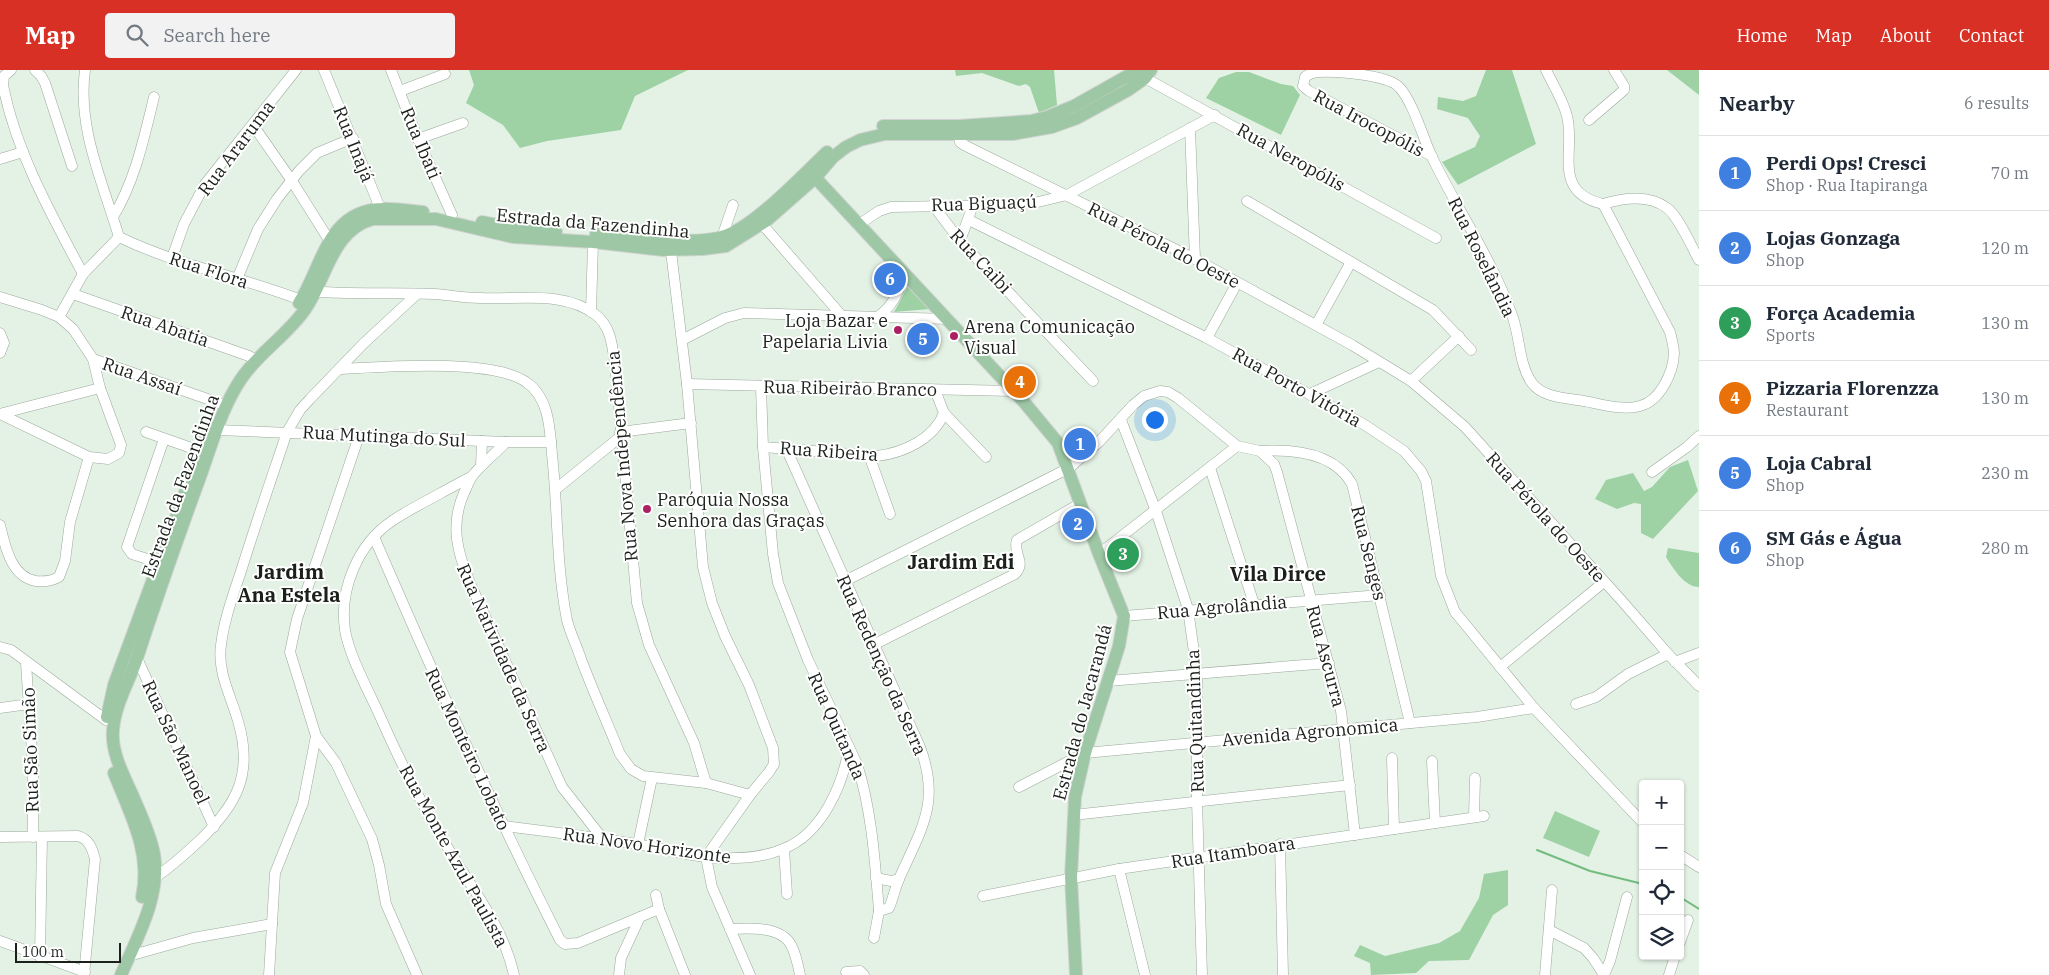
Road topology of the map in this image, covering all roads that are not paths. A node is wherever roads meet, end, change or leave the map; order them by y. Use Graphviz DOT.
graph roads {
  1 [pos="10,70"];
  2 [pos="35,70"];
  3 [pos="85,70"];
  4 [pos="296,70"];
  5 [pos="324,70"];
  6 [pos="391,70"];
  7 [pos="1546,70"];
  8 [pos="1614,70"];
  9 [pos="1142,72"];
  10 [pos="445,74"];
  11 [pos="400,91"];
  12 [pos="1404,93"];
  13 [pos="154,97"];
  14 [pos="1215,115"];
  15 [pos="1589,120"];
  16 [pos="463,123"];
  17 [pos="252,125"];
  18 [pos="1190,128"];
  19 [pos="959,130"];
  20 [pos="353,138"];
  21 [pos="418,139"];
  22 [pos="23,152"];
  23 [pos="1432,156"];
  24 [pos="0,159"];
  25 [pos="72,166"];
  26 [pos="812,174"];
  27 [pos="292,181"];
  28 [pos="1067,195"];
  29 [pos="1247,201"];
  30 [pos="1603,204"];
  31 [pos="733,205"];
  32 [pos="933,205"];
  33 [pos="973,205"];
  34 [pos="380,214"];
  35 [pos="452,215"];
  36 [pos="113,218"];
  37 [pos="969,220"];
  38 [pos="762,224"];
  39 [pos="858,224"];
  40 [pos="119,237"];
  41 [pos="722,237"];
  42 [pos="1436,238"];
  43 [pos="329,240"];
  44 [pos="960,241"];
  45 [pos="593,242"];
  46 [pos="670,245"];
  47 [pos="172,258"];
  48 [pos="1195,259"];
  49 [pos="1699,260"];
  50 [pos="1351,262"];
  51 [pos="83,274"];
  52 [pos="903,274"];
  53 [pos="237,280"];
  54 [pos="1237,283"];
  55 [pos="73,294"];
  56 [pos="307,294"];
  57 [pos="402,294"];
  58 [pos="417,294"];
  59 [pos="0,297"];
  60 [pos="403,307"];
  61 [pos="592,312"];
  62 [pos="842,316"];
  63 [pos="60,317"];
  64 [pos="876,318"];
  65 [pos="948,319"];
  66 [pos="1316,325"];
  67 [pos="0,333"];
  68 [pos="1459,336"];
  69 [pos="1207,338"];
  70 [pos="682,340"];
  71 [pos="1471,350"];
  72 [pos="0,353"];
  73 [pos="355,353"];
  74 [pos="252,358"];
  75 [pos="93,359"];
  76 [pos="1379,362"];
  77 [pos="381,366"];
  78 [pos="341,367"];
  79 [pos="1093,381"];
  80 [pos="1411,381"];
  81 [pos="687,384"];
  82 [pos="761,386"];
  83 [pos="100,388"];
  84 [pos="935,390"];
  85 [pos="1013,391"];
  86 [pos="1310,394"];
  87 [pos="219,403"];
  88 [pos="944,413"];
  89 [pos="0,414"];
  90 [pos="1121,420"];
  91 [pos="691,423"];
  92 [pos="217,430"];
  93 [pos="146,432"];
  94 [pos="287,432"];
  95 [pos="620,435"];
  96 [pos="359,436"];
  97 [pos="1699,436"];
  98 [pos="164,439"];
  99 [pos="482,441"];
  100 [pos="506,442"];
  101 [pos="551,442"];
  102 [pos="1237,446"];
  103 [pos="763,447"];
  104 [pos="786,448"];
  105 [pos="200,451"];
  106 [pos="1260,451"];
  107 [pos="869,455"];
  108 [pos="89,457"];
  109 [pos="986,457"];
  110 [pos="481,466"];
  111 [pos="1068,468"];
  112 [pos="1210,468"];
  113 [pos="1652,472"];
  114 [pos="472,477"];
  115 [pos="556,489"];
  116 [pos="441,493"];
  117 [pos="462,498"];
  118 [pos="1081,503"];
  119 [pos="1156,511"];
  120 [pos="890,514"];
  121 [pos="0,525"];
  122 [pos="374,537"];
  123 [pos="1099,554"];
  124 [pos="159,563"];
  125 [pos="845,581"];
  126 [pos="1604,582"];
  127 [pos="1380,595"];
  128 [pos="1312,600"];
  129 [pos="1254,604"];
  130 [pos="1188,609"];
  131 [pos="1124,616"];
  132 [pos="873,644"];
  133 [pos="0,647"];
  134 [pos="1699,653"];
  135 [pos="137,658"];
  136 [pos="1672,658"];
  137 [pos="26,663"];
  138 [pos="1329,664"];
  139 [pos="1500,667"];
  140 [pos="1197,674"];
  141 [pos="1108,681"];
  142 [pos="1699,686"];
  143 [pos="29,704"];
  144 [pos="1576,704"];
  145 [pos="0,708"];
  146 [pos="1534,708"];
  147 [pos="106,720"];
  148 [pos="1410,723"];
  149 [pos="1345,729"];
  150 [pos="316,736"];
  151 [pos="1198,742"];
  152 [pos="849,747"];
  153 [pos="1085,753"];
  154 [pos="1392,758"];
  155 [pos="1432,761"];
  156 [pos="652,778"];
  157 [pos="1475,778"];
  158 [pos="706,784"];
  159 [pos="1350,785"];
  160 [pos="1019,787"];
  161 [pos="750,795"];
  162 [pos="1197,800"];
  163 [pos="1073,814"];
  164 [pos="1639,819"];
  165 [pos="1435,823"];
  166 [pos="214,826"];
  167 [pos="504,826"];
  168 [pos="1394,829"];
  169 [pos="1355,835"];
  170 [pos="1,837"];
  171 [pos="37,837"];
  172 [pos="603,839"];
  173 [pos="638,844"];
  174 [pos="1280,844"];
  175 [pos="784,849"];
  176 [pos="706,857"];
  177 [pos="1200,858"];
  178 [pos="1684,858"];
  179 [pos="1699,867"];
  180 [pos="1120,869"];
  181 [pos="1071,877"];
  182 [pos="876,878"];
  183 [pos="899,879"];
  184 [pos="149,881"];
  185 [pos="1552,890"];
  186 [pos="787,894"];
  187 [pos="656,895"];
  188 [pos="983,896"];
  189 [pos="1627,897"];
  190 [pos="659,909"];
  191 [pos="879,911"];
  192 [pos="640,917"];
  193 [pos="1688,920"];
  194 [pos="272,924"];
  195 [pos="730,929"];
  196 [pos="1549,930"];
  197 [pos="1684,931"];
  198 [pos="874,938"];
  199 [pos="0,941"];
  200 [pos="129,956"];
  201 [pos="40,957"];
  202 [pos="1674,960"];
  203 [pos="846,972"];
  204 [pos="84,973"];
  205 [pos="113,975"];
  206 [pos="120,975"];
  207 [pos="269,975"];
  208 [pos="417,975"];
  209 [pos="514,975"];
  210 [pos="619,975"];
  211 [pos="685,975"];
  212 [pos="750,975"];
  213 [pos="800,975"];
  214 [pos="864,975"];
  215 [pos="1076,975"];
  216 [pos="1145,975"];
  217 [pos="1202,975"];
  218 [pos="1282,975"];
  219 [pos="1545,975"];
  220 [pos="1604,975"];
  221 [pos="1669,975"];
  1 -- 22 [label="street"];
  2 -- 25 [label="street"];
  3 -- 36 [label="street"];
  4 -- 17 [label="street, Rua Araruma"];
  5 -- 20 [label="street, Rua Inajá"];
  6 -- 11 [label="street, Rua Ibati"];
  7 -- 30 [label="street"];
  8 -- 15 [label="street"];
  9 -- 14 [label="street, Rua Neropólis"];
  9 -- 19 [label="main road, Estrada da Fazendinha"];
  10 -- 11 [label="street"];
  11 -- 21 [label="street, Rua Ibati"];
  12 -- 23 [label="street, Rua Roselândia"];
  12 -- 23 [label="street, Rua Irocopólis"];
  13 -- 36 [label="street"];
  14 -- 18 [label="street, Rua Biguaçú"];
  14 -- 42 [label="street, Rua Neropólis"];
  16 -- 21 [label="street"];
  17 -- 27 [label="street"];
  17 -- 47 [label="street, Rua Araruma"];
  18 -- 28 [label="street, Rua Biguaçú"];
  18 -- 48 [label="street"];
  19 -- 26 [label="main road, Estrada da Fazendinha"];
  19 -- 28 [label="street, Rua Pérola do Oeste"];
  20 -- 27 [label="street"];
  20 -- 34 [label="street, Rua Inajá"];
  21 -- 35 [label="street, Rua Ibati"];
  22 -- 24 [label="street"];
  22 -- 51 [label="street"];
  23 -- 30 [label="street, Rua Roselândia"];
  26 -- 38 [label="main road, Estrada da Fazendinha"];
  26 -- 39 [label="main road, Estrada do Jacarandá"];
  26 -- 41 [label="main road, Estrada da Fazendinha"];
  27 -- 43 [label="street"];
  27 -- 53 [label="street"];
  28 -- 33 [label="street, Rua Biguaçú"];
  28 -- 48 [label="street, Rua Pérola do Oeste"];
  29 -- 50 [label="street"];
  30 -- 49 [label="street"];
  31 -- 41 [label="street"];
  32 -- 33 [label="street, Rua Biguaçú"];
  32 -- 39 [label="street, Rua Biguaçú"];
  32 -- 44 [label="street, Rua Caibi"];
  33 -- 37 [label="street"];
  34 -- 35 [label="main road, Estrada da Fazendinha"];
  34 -- 43 [label="main road, Estrada da Fazendinha"];
  34 -- 45 [label="main road, Estrada da Fazendinha"];
  34 -- 56 [label="main road, Estrada da Fazendinha"];
  35 -- 46 [label="main road, Estrada da Fazendinha"];
  36 -- 40 [label="street"];
  37 -- 44 [label="street"];
  37 -- 69 [label="street, Rua Porto Vitória"];
  38 -- 46 [label="main road, Estrada da Fazendinha"];
  38 -- 62 [label="street"];
  39 -- 52 [label="main road, Estrada do Jacarandá"];
  40 -- 47 [label="street, Rua Flora"];
  40 -- 51 [label="street"];
  41 -- 46 [label="main road, Estrada da Fazendinha"];
  43 -- 56 [label="main road, Estrada da Fazendinha"];
  44 -- 79 [label="street, Rua Caibi"];
  45 -- 46 [label="main road, Estrada da Fazendinha"];
  45 -- 61 [label="street"];
  46 -- 70 [label="street"];
  47 -- 53 [label="street, Rua Flora"];
  48 -- 54 [label="street, Rua Pérola do Oeste"];
  50 -- 66 [label="street"];
  50 -- 68 [label="street"];
  51 -- 55 [label="street"];
  52 -- 64 [label="street"];
  52 -- 65 [label="main road, Estrada do Jacarandá"];
  53 -- 56 [label="street, Rua Flora"];
  54 -- 66 [label="street, Rua Pérola do Oeste"];
  54 -- 69 [label="street"];
  55 -- 63 [label="street"];
  55 -- 74 [label="street, Rua Abatia"];
  56 -- 57 [label="street"];
  56 -- 74 [label="main road, Estrada da Fazendinha"];
  57 -- 58 [label="street"];
  57 -- 60 [label="street"];
  58 -- 60 [label="street"];
  58 -- 61 [label="street"];
  59 -- 63 [label="street"];
  60 -- 73 [label="street"];
  61 -- 95 [label="street, Rua Nova Independência"];
  62 -- 64 [label="street"];
  62 -- 70 [label="street"];
  63 -- 75 [label="street"];
  64 -- 65 [label="street"];
  65 -- 85 [label="main road, Estrada do Jacarandá"];
  66 -- 76 [label="street, Rua Pérola do Oeste"];
  67 -- 72 [label="street"];
  68 -- 71 [label="street"];
  68 -- 80 [label="street"];
  69 -- 86 [label="street, Rua Porto Vitória"];
  70 -- 81 [label="street"];
  73 -- 77 [label="street"];
  73 -- 78 [label="street"];
  74 -- 87 [label="main road, Estrada da Fazendinha"];
  74 -- 92 [label="main road, Estrada da Fazendinha"];
  75 -- 83 [label="street"];
  75 -- 87 [label="street, Rua Assaí"];
  76 -- 80 [label="street, Rua Pérola do Oeste"];
  76 -- 86 [label="street"];
  77 -- 78 [label="street"];
  77 -- 101 [label="street"];
  78 -- 94 [label="street"];
  80 -- 126 [label="street, Rua Pérola do Oeste"];
  81 -- 82 [label="street, Rua Ribeirão Branco"];
  81 -- 91 [label="street"];
  82 -- 84 [label="street, Rua Ribeirão Branco"];
  82 -- 103 [label="street, Rua Quitanda"];
  83 -- 89 [label="street"];
  83 -- 108 [label="street"];
  84 -- 85 [label="street, Rua Ribeirão Branco"];
  84 -- 88 [label="street"];
  85 -- 111 [label="main road, Estrada do Jacarandá"];
  86 -- 139 [label="street, Rua Porto Vitória"];
  87 -- 105 [label="main road, Estrada da Fazendinha"];
  88 -- 107 [label="street, Rua Ribeira"];
  88 -- 109 [label="street"];
  89 -- 108 [label="street"];
  90 -- 102 [label="street"];
  90 -- 111 [label="street"];
  90 -- 119 [label="street, Rua Quitandinha"];
  91 -- 95 [label="street"];
  91 -- 161 [label="street"];
  92 -- 94 [label="street, Rua Mutinga do Sul"];
  92 -- 135 [label="main road, Estrada da Fazendinha"];
  93 -- 98 [label="street"];
  94 -- 96 [label="street, Rua Mutinga do Sul"];
  94 -- 166 [label="street"];
  95 -- 115 [label="street"];
  95 -- 158 [label="street, Rua Nova Independência"];
  96 -- 99 [label="street, Rua Mutinga do Sul"];
  96 -- 150 [label="street"];
  97 -- 113 [label="street"];
  98 -- 105 [label="street"];
  98 -- 124 [label="street"];
  99 -- 100 [label="street, Rua Mutinga do Sul"];
  99 -- 110 [label="street"];
  100 -- 101 [label="street, Rua Mutinga do Sul"];
  100 -- 110 [label="street, Rua Natividade da Serra"];
  101 -- 115 [label="street"];
  102 -- 106 [label="street"];
  102 -- 112 [label="street"];
  103 -- 104 [label="street, Rua Ribeira"];
  103 -- 152 [label="street, Rua Quitanda"];
  104 -- 107 [label="street, Rua Ribeira"];
  104 -- 125 [label="street, Rua Redenção da Serra"];
  105 -- 124 [label="main road, Estrada da Fazendinha"];
  106 -- 127 [label="street, Rua Senges"];
  106 -- 128 [label="street, Rua Ascurra"];
  107 -- 120 [label="street"];
  108 -- 121 [label="street"];
  110 -- 114 [label="street, Rua Natividade da Serra"];
  111 -- 118 [label="main road, Estrada do Jacarandá"];
  111 -- 125 [label="street"];
  112 -- 119 [label="street"];
  112 -- 129 [label="street"];
  114 -- 116 [label="street, Rua Monte Azul Paulista"];
  114 -- 117 [label="street, Rua Natividade da Serra"];
  115 -- 156 [label="street"];
  116 -- 117 [label="street"];
  116 -- 122 [label="street, Rua Monte Azul Paulista"];
  117 -- 172 [label="street, Rua Natividade da Serra"];
  118 -- 123 [label="main road, Estrada do Jacarandá"];
  118 -- 132 [label="street"];
  119 -- 123 [label="street"];
  119 -- 130 [label="street, Rua Quitandinha"];
  122 -- 167 [label="street, Rua Monteiro Lobato"];
  122 -- 209 [label="street, Rua Monte Azul Paulista"];
  123 -- 131 [label="main road, Estrada do Jacarandá"];
  124 -- 147 [label="main road, Estrada da Fazendinha"];
  125 -- 132 [label="street, Rua Redenção da Serra"];
  126 -- 136 [label="street, Rua Pérola do Oeste"];
  126 -- 139 [label="street"];
  127 -- 128 [label="street, Rua Agrolândia"];
  127 -- 148 [label="street, Rua Senges"];
  128 -- 129 [label="street, Rua Agrolândia"];
  128 -- 138 [label="street, Rua Ascurra"];
  129 -- 130 [label="street, Rua Agrolândia"];
  130 -- 131 [label="street, Rua Agrolândia"];
  130 -- 140 [label="street, Rua Quitandinha"];
  131 -- 141 [label="main road, Estrada do Jacarandá"];
  132 -- 183 [label="street, Rua Redenção da Serra"];
  133 -- 137 [label="street"];
  134 -- 136 [label="street"];
  135 -- 166 [label="street, Rua São Manoel"];
  135 -- 184 [label="main road, Estrada da Fazendinha"];
  136 -- 142 [label="street, Rua Pérola do Oeste"];
  136 -- 144 [label="street"];
  137 -- 143 [label="street, Rua São Simão"];
  137 -- 147 [label="street"];
  138 -- 140 [label="street"];
  138 -- 149 [label="street, Rua Ascurra"];
  139 -- 146 [label="street, Rua Porto Vitória"];
  140 -- 141 [label="street"];
  140 -- 151 [label="street, Rua Quitandinha"];
  141 -- 153 [label="main road, Estrada do Jacarandá"];
  143 -- 145 [label="street"];
  143 -- 171 [label="street, Rua São Simão"];
  146 -- 148 [label="street, Avenida Agronomica"];
  146 -- 164 [label="street, Rua Porto Vitória"];
  147 -- 184 [label="main road, Estrada da Fazendinha"];
  148 -- 149 [label="street, Avenida Agronomica"];
  149 -- 151 [label="street, Avenida Agronomica"];
  149 -- 159 [label="street, Rua Ascurra"];
  150 -- 194 [label="street"];
  150 -- 208 [label="street"];
  151 -- 153 [label="street, Avenida Agronomica"];
  151 -- 162 [label="street, Rua Quitandinha"];
  152 -- 175 [label="street, Rua Novo Horizonte"];
  152 -- 182 [label="street, Rua Quitanda"];
  153 -- 160 [label="street"];
  153 -- 163 [label="main road, Estrada do Jacarandá"];
  154 -- 168 [label="street"];
  155 -- 165 [label="street"];
  156 -- 158 [label="street"];
  156 -- 173 [label="street"];
  157 -- 165 [label="street, Rua Itamboara"];
  158 -- 161 [label="street"];
  159 -- 162 [label="street"];
  159 -- 169 [label="street, Rua Ascurra"];
  161 -- 176 [label="street"];
  162 -- 163 [label="street"];
  162 -- 177 [label="street, Rua Quitandinha"];
  163 -- 181 [label="main road, Estrada do Jacarandá"];
  165 -- 168 [label="street, Rua Itamboara"];
  166 -- 184 [label="street"];
  167 -- 172 [label="street, Rua Novo Horizonte"];
  167 -- 192 [label="street, Rua Monteiro Lobato"];
  168 -- 169 [label="street, Rua Itamboara"];
  169 -- 174 [label="street, Rua Itamboara"];
  170 -- 171 [label="street"];
  171 -- 201 [label="street, Rua São Simão"];
  171 -- 204 [label="street"];
  172 -- 173 [label="street, Rua Novo Horizonte"];
  173 -- 176 [label="street, Rua Novo Horizonte"];
  174 -- 177 [label="street, Rua Itamboara"];
  174 -- 218 [label="street"];
  175 -- 176 [label="street, Rua Novo Horizonte"];
  175 -- 186 [label="street"];
  176 -- 195 [label="street"];
  177 -- 180 [label="street, Rua Itamboara"];
  177 -- 217 [label="street, Rua Quitandinha"];
  178 -- 179 [label="street"];
  180 -- 181 [label="street, Rua Itamboara"];
  180 -- 216 [label="street"];
  181 -- 188 [label="street, Rua Itamboara"];
  181 -- 215 [label="main road, Estrada do Jacarandá"];
  182 -- 183 [label="street"];
  182 -- 191 [label="street, Rua Quitanda"];
  183 -- 191 [label="street, Rua Redenção da Serra"];
  184 -- 200 [label="main road, Estrada da Fazendinha"];
  184 -- 205 [label="main road, Estrada da Fazendinha"];
  185 -- 196 [label="street"];
  187 -- 190 [label="street"];
  189 -- 220 [label="street"];
  190 -- 192 [label="street"];
  190 -- 211 [label="street"];
  191 -- 198 [label="street"];
  192 -- 210 [label="street"];
  193 -- 197 [label="street"];
  194 -- 200 [label="street"];
  194 -- 207 [label="street"];
  195 -- 212 [label="street"];
  195 -- 213 [label="street"];
  196 -- 219 [label="street"];
  196 -- 220 [label="street"];
  199 -- 201 [label="street"];
  200 -- 206 [label="main road, Estrada da Fazendinha"];
  201 -- 204 [label="street"];
  202 -- 221 [label="street"];
  203 -- 214 [label="street"];
}
